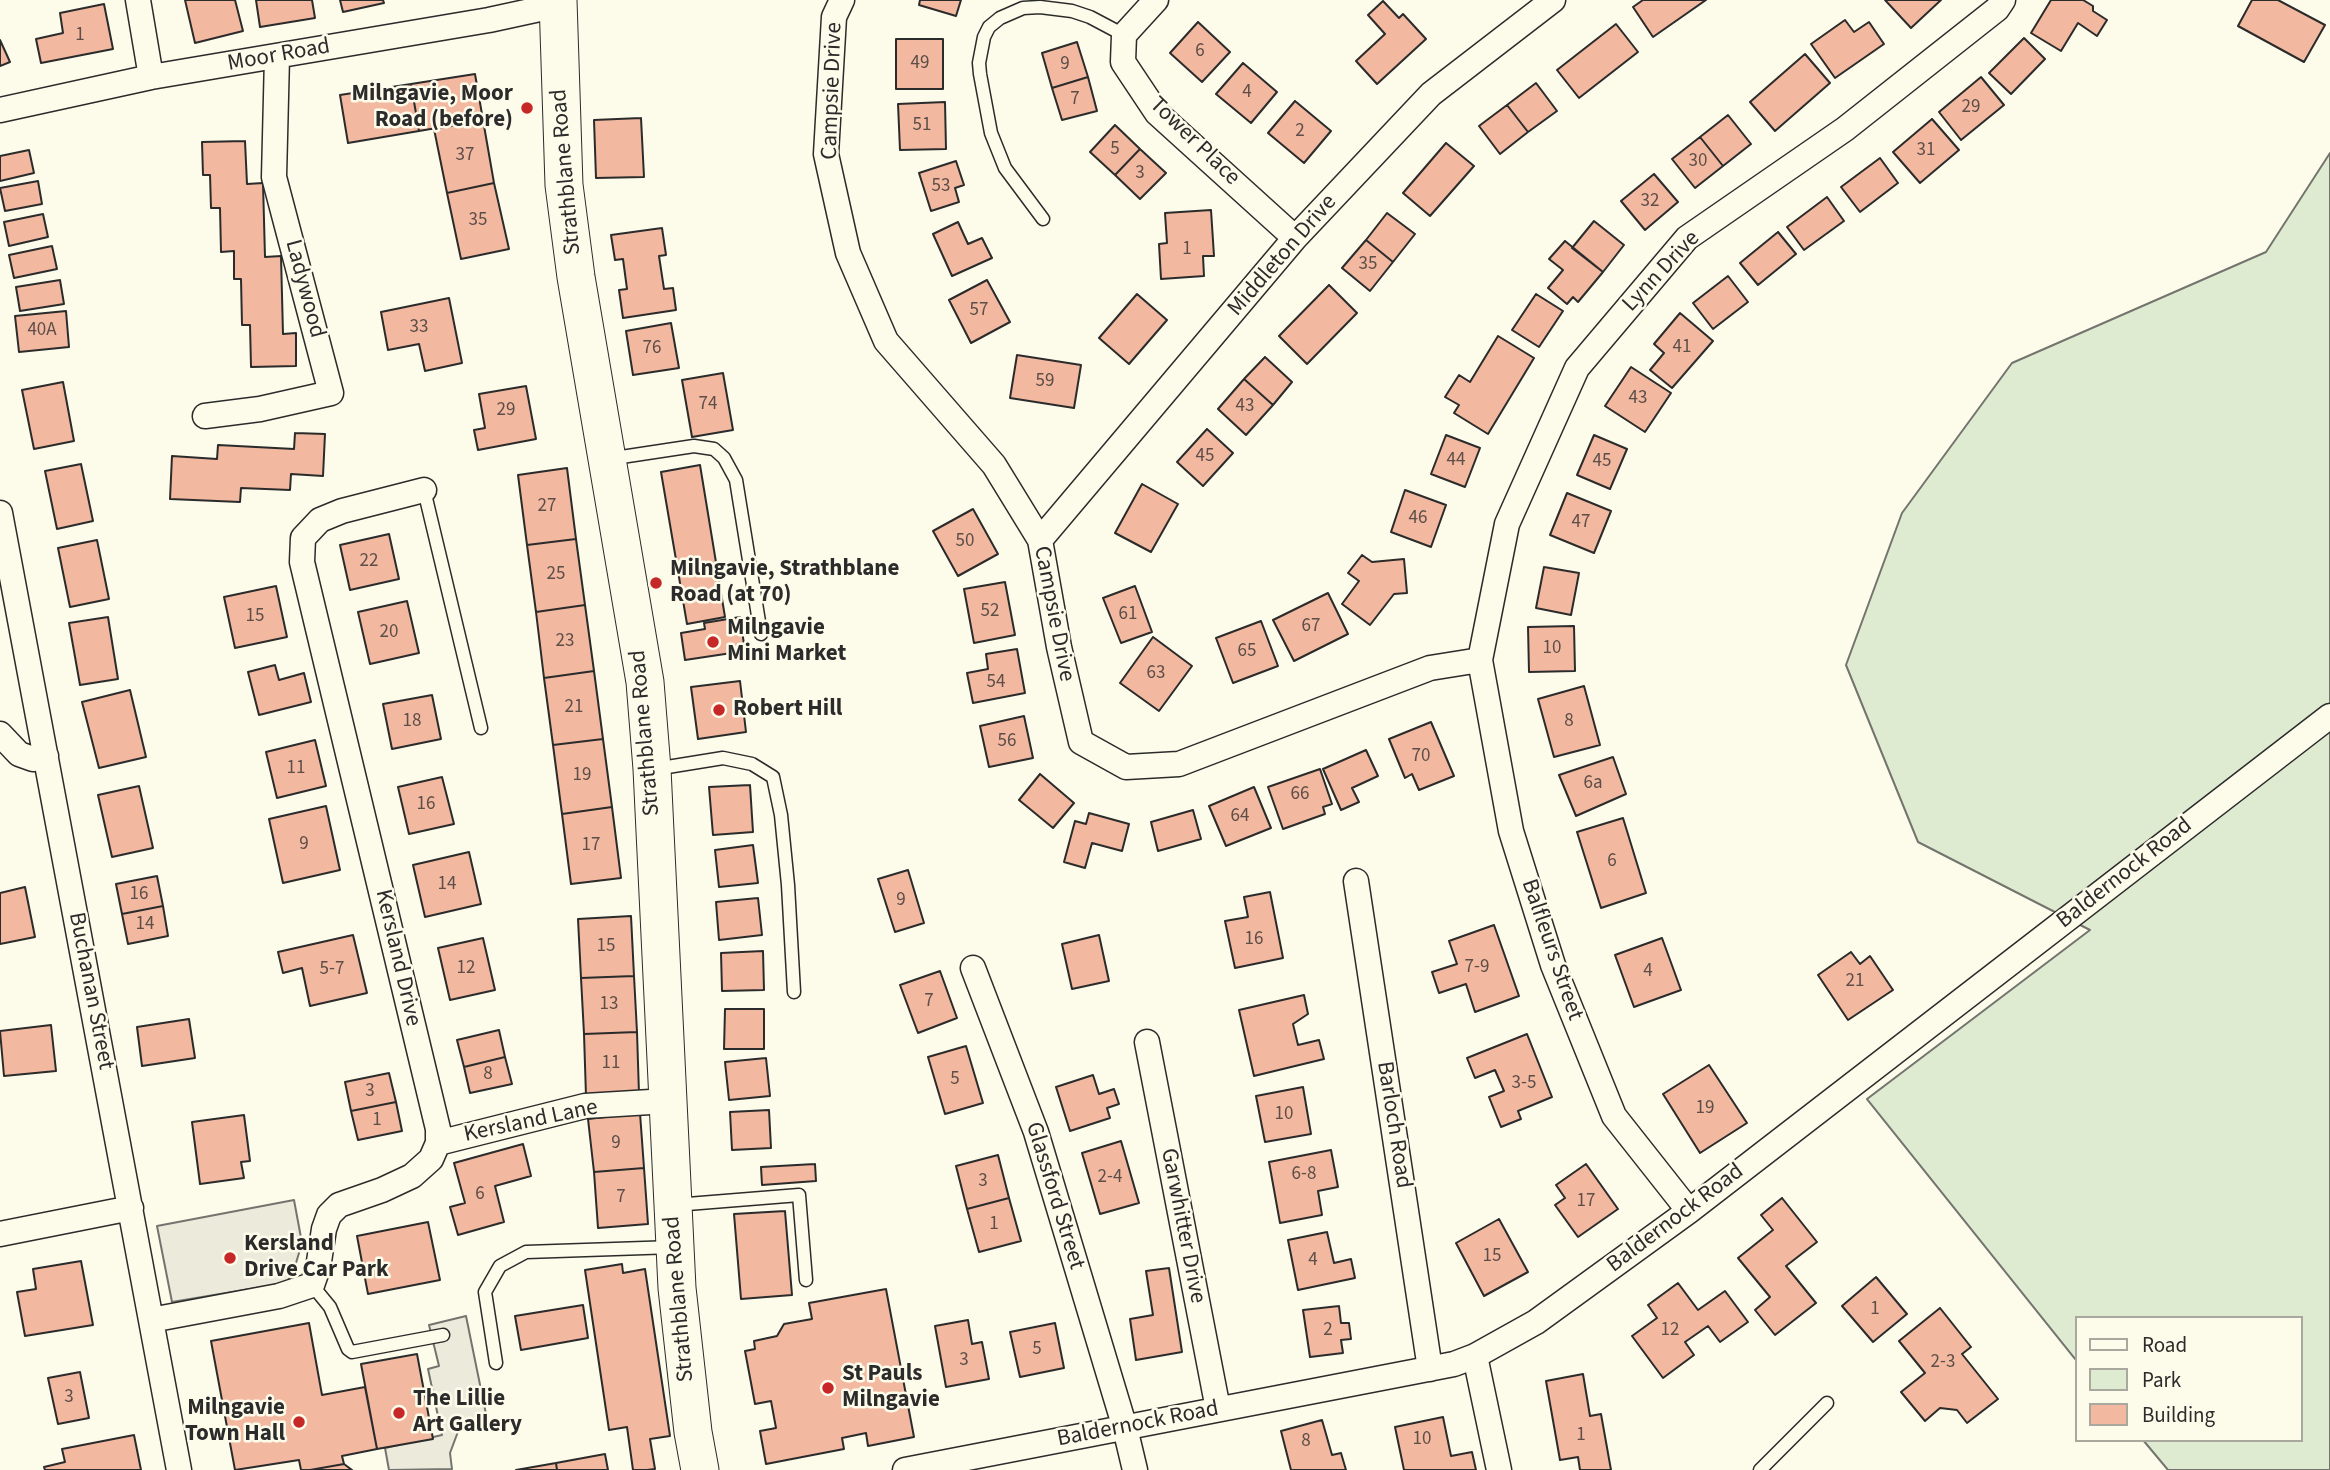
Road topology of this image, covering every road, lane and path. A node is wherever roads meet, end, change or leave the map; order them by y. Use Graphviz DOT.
graph roads {
  1 [pos="138,0"];
  2 [pos="842,0"];
  3 [pos="1156,0"];
  4 [pos="1553,0"];
  5 [pos="2003,0"];
  6 [pos="541,4"];
  7 [pos="487,10"];
  8 [pos="1124,35"];
  9 [pos="277,57"];
  10 [pos="151,78"];
  11 [pos="0,110"];
  12 [pos="1042,219"];
  13 [pos="1295,238"];
  14 [pos="205,416"];
  15 [pos="608,459"];
  16 [pos="424,490"];
  17 [pos="0,513"];
  18 [pos="1040,540"];
  19 [pos="761,634"];
  20 [pos="1480,660"];
  21 [pos="2330,716"];
  22 [pos="481,727"];
  23 [pos="0,734"];
  24 [pos="47,756"];
  25 [pos="652,769"];
  26 [pos="1356,881"];
  27 [pos="973,968"];
  28 [pos="794,992"];
  29 [pos="1147,1042"];
  30 [pos="667,1101"];
  31 [pos="438,1143"];
  32 [pos="672,1205"];
  33 [pos="131,1208"];
  34 [pos="1689,1211"];
  35 [pos="0,1234"];
  36 [pos="675,1247"];
  37 [pos="806,1280"];
  38 [pos="312,1285"];
  39 [pos="151,1320"];
  40 [pos="443,1335"];
  41 [pos="1475,1356"];
  42 [pos="496,1363"];
  43 [pos="1430,1369"];
  44 [pos="1827,1403"];
  45 [pos="1218,1409"];
  46 [pos="1125,1428"];
  47 [pos="179,1470"];
  48 [pos="700,1470"];
  49 [pos="905,1470"];
  50 [pos="1135,1470"];
  51 [pos="1499,1470"];
  52 [pos="1760,1470"];
  1 -- 10 [label="street"];
  2 -- 18 [label="street, Campsie Drive"];
  3 -- 8 [label="street"];
  4 -- 13 [label="street, Middleton Drive"];
  5 -- 20 [label="street, Lynn Drive"];
  6 -- 7 [label="street, Moor Road"];
  6 -- 15 [label="main road, Strathblane Road"];
  7 -- 9 [label="street, Moor Road"];
  8 -- 12 [label="lane"];
  8 -- 13 [label="street, Tower Place"];
  9 -- 10 [label="street, Moor Road"];
  9 -- 14 [label="street, Ladywood"];
  10 -- 11 [label="street, Moor Road"];
  13 -- 18 [label="street, Middleton Drive"];
  15 -- 19 [label="lane"];
  15 -- 25 [label="main road, Strathblane Road"];
  16 -- 22 [label="lane"];
  16 -- 31 [label="street, Kersland Drive"];
  17 -- 24 [label="street, Buchanan Street"];
  18 -- 20 [label="street, Campsie Drive"];
  20 -- 34 [label="street, Balfleurs Street"];
  21 -- 34 [label="street, Baldernock Road"];
  23 -- 24 [label="street"];
  24 -- 33 [label="street, Buchanan Street"];
  25 -- 28 [label="lane"];
  25 -- 30 [label="main road, Strathblane Road"];
  26 -- 43 [label="street, Barloch Road"];
  27 -- 46 [label="street, Glassford Street"];
  29 -- 45 [label="street, Garwhitter Drive"];
  30 -- 31 [label="street, Kersland Lane"];
  30 -- 32 [label="main road, Strathblane Road"];
  31 -- 38 [label="street"];
  32 -- 36 [label="main road, Strathblane Road"];
  32 -- 37 [label="lane"];
  33 -- 35 [label="street"];
  33 -- 39 [label="street, Buchanan Street"];
  34 -- 41 [label="street, Baldernock Road"];
  36 -- 42 [label="lane"];
  36 -- 48 [label="main road, Strathblane Road"];
  38 -- 39 [label="street"];
  38 -- 40 [label="lane"];
  39 -- 47 [label="street, Buchanan Street"];
  41 -- 43 [label="street, Baldernock Road"];
  41 -- 51 [label="street"];
  43 -- 45 [label="street, Baldernock Road"];
  44 -- 52 [label="lane"];
  45 -- 46 [label="street, Baldernock Road"];
  46 -- 49 [label="street, Baldernock Road"];
  46 -- 50 [label="street, Glassford Street"];
}
